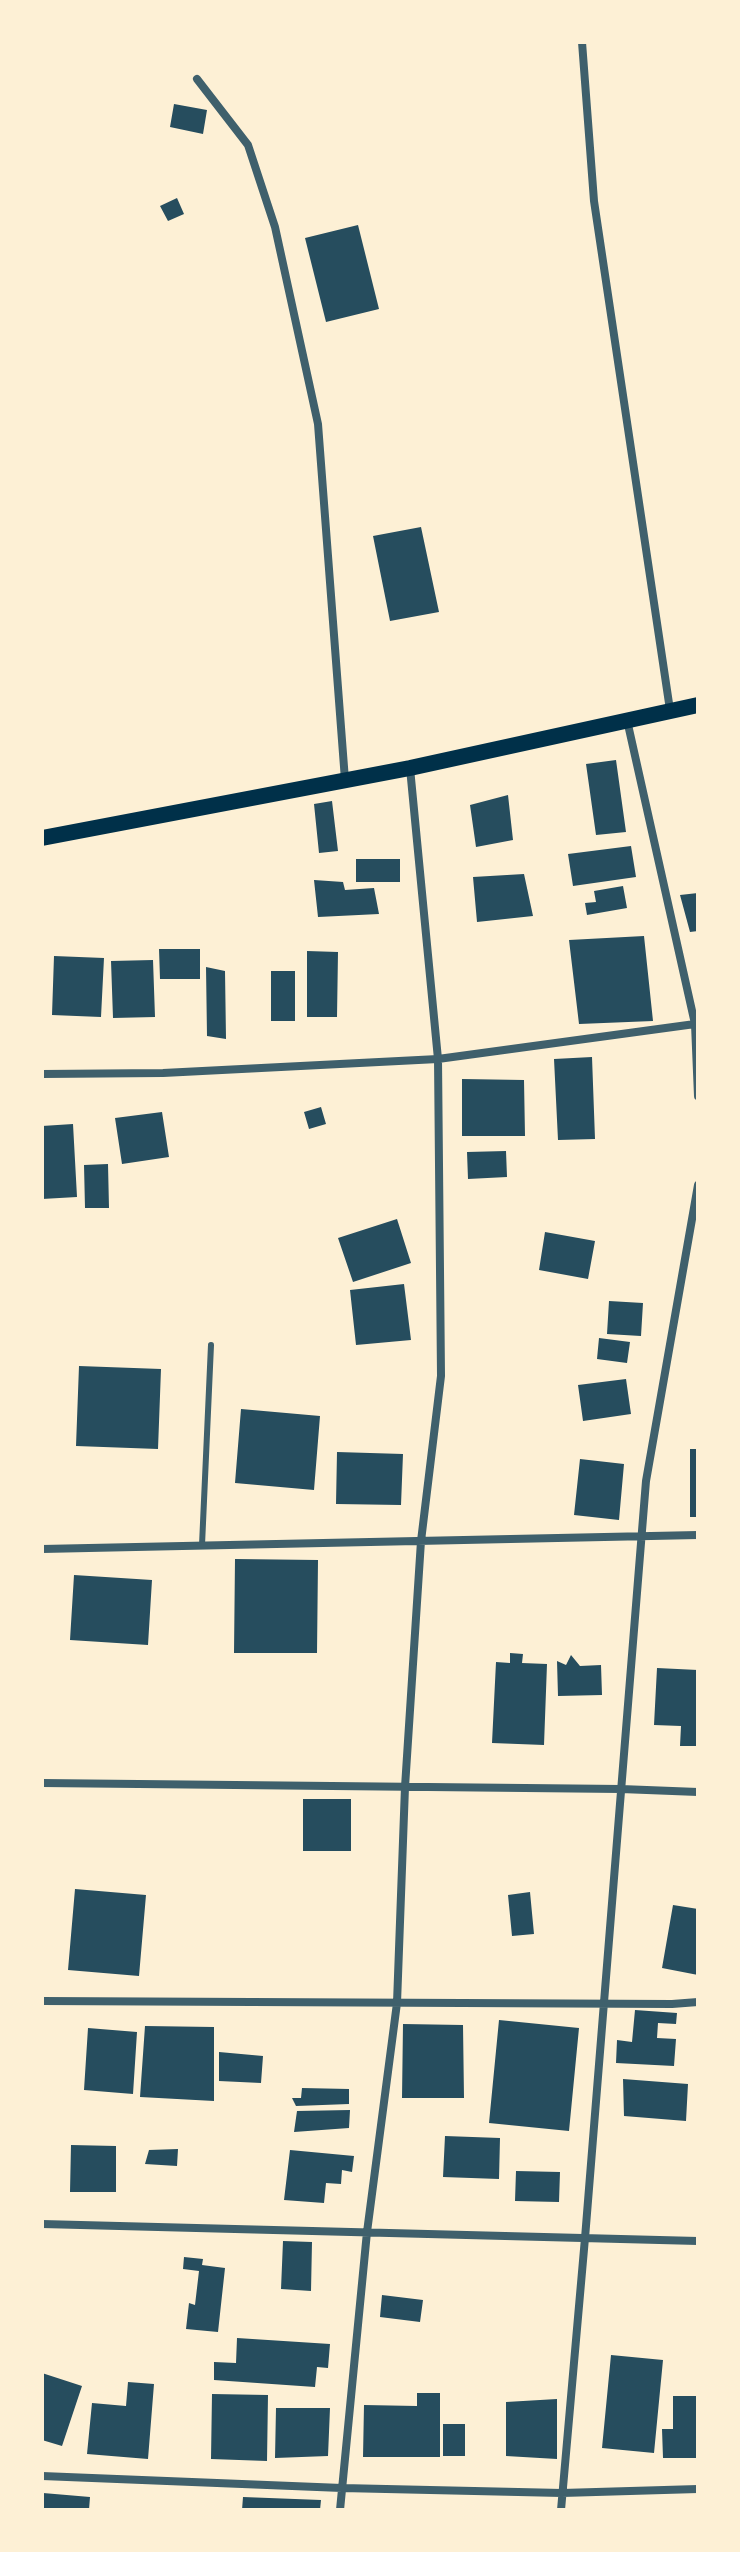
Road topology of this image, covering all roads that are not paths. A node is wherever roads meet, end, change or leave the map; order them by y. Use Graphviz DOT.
graph roads {
  1 [pos="582,42"];
  2 [pos="197,79"];
  3 [pos="698,705"];
  4 [pos="670,710"];
  5 [pos="627,719"];
  6 [pos="410,768"];
  7 [pos="345,780"];
  8 [pos="42,838"];
  9 [pos="695,1024"];
  10 [pos="438,1059"];
  11 [pos="42,1074"];
  12 [pos="698,1096"];
  13 [pos="698,1185"];
  14 [pos="211,1345"];
  15 [pos="698,1535"];
  16 [pos="642,1536"];
  17 [pos="421,1541"];
  18 [pos="202,1545"];
  19 [pos="42,1549"];
  20 [pos="42,1783"];
  21 [pos="405,1787"];
  22 [pos="621,1789"];
  23 [pos="698,1792"];
  24 [pos="42,2001"];
  25 [pos="698,2002"];
  26 [pos="397,2003"];
  27 [pos="604,2004"];
  28 [pos="42,2224"];
  29 [pos="367,2232"];
  30 [pos="585,2238"];
  31 [pos="698,2241"];
  32 [pos="42,2476"];
  33 [pos="342,2488"];
  34 [pos="698,2489"];
  35 [pos="562,2493"];
  36 [pos="340,2510"];
  37 [pos="561,2510"];
  1 -- 4 [label="street"];
  2 -- 7 [label="street"];
  3 -- 4 [label="main road"];
  4 -- 5 [label="main road"];
  5 -- 6 [label="main road"];
  5 -- 9 [label="street"];
  6 -- 7 [label="main road"];
  6 -- 10 [label="street"];
  7 -- 8 [label="main road"];
  9 -- 10 [label="street"];
  9 -- 12 [label="street"];
  10 -- 11 [label="street"];
  10 -- 17 [label="street"];
  13 -- 16 [label="street"];
  14 -- 18 [label="lane"];
  15 -- 16 [label="street"];
  16 -- 17 [label="street"];
  16 -- 22 [label="street"];
  17 -- 18 [label="street"];
  17 -- 21 [label="street"];
  18 -- 19 [label="street"];
  20 -- 21 [label="street"];
  21 -- 22 [label="street"];
  21 -- 26 [label="street"];
  22 -- 23 [label="street"];
  22 -- 27 [label="street"];
  24 -- 26 [label="street"];
  25 -- 27 [label="street"];
  26 -- 27 [label="street"];
  26 -- 29 [label="street"];
  27 -- 30 [label="street"];
  28 -- 29 [label="street"];
  29 -- 30 [label="street"];
  29 -- 33 [label="street"];
  30 -- 31 [label="street"];
  30 -- 35 [label="street"];
  32 -- 33 [label="street"];
  33 -- 35 [label="street"];
  33 -- 36 [label="street"];
  34 -- 35 [label="street"];
  35 -- 37 [label="street"];
}
